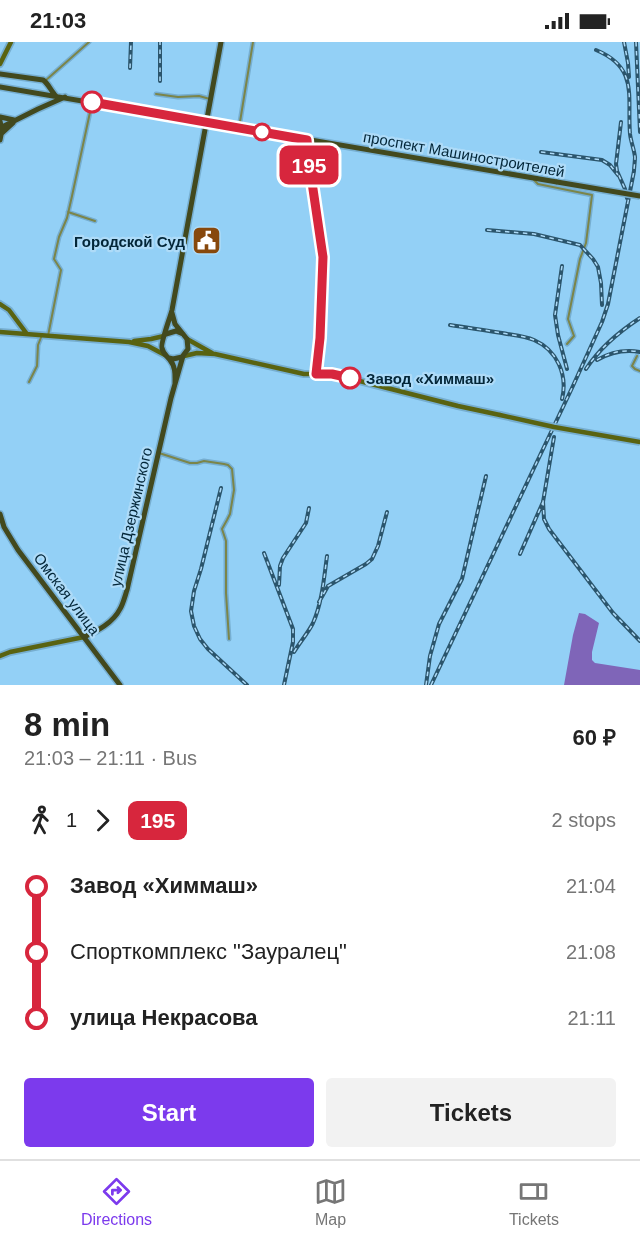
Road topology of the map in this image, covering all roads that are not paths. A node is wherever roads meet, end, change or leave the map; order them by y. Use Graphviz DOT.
graph roads {
  1 [pos="11,42"];
  2 [pos="89,42"];
  3 [pos="221,42"];
  4 [pos="253,42"];
  5 [pos="0,64"];
  6 [pos="0,74"];
  7 [pos="46,82"];
  8 [pos="0,87"];
  9 [pos="41,93"];
  10 [pos="156,94"];
  11 [pos="56,96"];
  12 [pos="65,97"];
  13 [pos="210,99"];
  14 [pos="92,102"];
  15 [pos="38,109"];
  16 [pos="0,117"];
  17 [pos="16,121"];
  18 [pos="206,123"];
  19 [pos="239,128"];
  20 [pos="1,131"];
  21 [pos="307,140"];
  22 [pos="532,178"];
  23 [pos="640,196"];
  24 [pos="69,212"];
  25 [pos="95,221"];
  26 [pos="0,304"];
  27 [pos="172,310"];
  28 [pos="21,326"];
  29 [pos="0,332"];
  30 [pos="20,333"];
  31 [pos="27,334"];
  32 [pos="42,335"];
  33 [pos="165,335"];
  34 [pos="48,336"];
  35 [pos="186,337"];
  36 [pos="129,342"];
  37 [pos="567,344"];
  38 [pos="215,354"];
  39 [pos="167,356"];
  40 [pos="183,356"];
  41 [pos="637,356"];
  42 [pos="640,371"];
  43 [pos="316,374"];
  44 [pos="29,382"];
  45 [pos="175,384"];
  46 [pos="640,442"];
  47 [pos="159,453"];
  48 [pos="1,523"];
  49 [pos="84,637"];
  50 [pos="229,639"];
  51 [pos="0,656"];
  52 [pos="120,685"];
  1 -- 5 [label="main road"];
  2 -- 7 [label="street"];
  3 -- 13 [label="main road"];
  4 -- 19 [label="street"];
  6 -- 7 [label="main road"];
  7 -- 9 [label="main road"];
  7 -- 11 [label="main road"];
  8 -- 9 [label="main road, проспект Машиностроителей"];
  9 -- 11 [label="main road, проспект Машиностроителей"];
  9 -- 15 [label="main road"];
  10 -- 13 [label="street"];
  11 -- 12 [label="main road, проспект Машиностроителей"];
  12 -- 14 [label="main road, проспект Машиностроителей"];
  12 -- 15 [label="main road"];
  13 -- 18 [label="main road"];
  14 -- 18 [label="main road, проспект Машиностроителей"];
  14 -- 24 [label="street"];
  15 -- 17 [label="main road"];
  16 -- 17 [label="main road"];
  17 -- 20 [label="main road"];
  18 -- 19 [label="main road, проспект Машиностроителей"];
  18 -- 27 [label="main road"];
  19 -- 21 [label="main road, проспект Машиностроителей"];
  21 -- 22 [label="main road, проспект Машиностроителей"];
  21 -- 43 [label="main road"];
  22 -- 23 [label="main road, проспект Машиностроителей, bridge"];
  22 -- 37 [label="street"];
  24 -- 25 [label="street"];
  24 -- 34 [label="street"];
  26 -- 28 [label="main road"];
  27 -- 33 [label="main road"];
  27 -- 35 [label="main road"];
  28 -- 30 [label="main road"];
  28 -- 31 [label="main road"];
  29 -- 30 [label="main road"];
  30 -- 31 [label="main road"];
  31 -- 32 [label="main road"];
  32 -- 34 [label="main road"];
  32 -- 44 [label="street"];
  33 -- 35 [label="main road"];
  33 -- 36 [label="main road"];
  33 -- 39 [label="main road"];
  34 -- 36 [label="main road"];
  35 -- 38 [label="main road"];
  35 -- 40 [label="main road"];
  36 -- 39 [label="main road"];
  38 -- 40 [label="main road"];
  38 -- 43 [label="main road"];
  39 -- 40 [label="main road"];
  39 -- 45 [label="main road, улица Дзержинского"];
  40 -- 45 [label="main road, улица Дзержинского"];
  41 -- 42 [label="street"];
  43 -- 46 [label="main road, bridge"];
  45 -- 47 [label="main road, улица Дзержинского"];
  47 -- 49 [label="main road, улица Дзержинского"];
  47 -- 50 [label="street"];
  48 -- 49 [label="main road, Омская улица"];
  49 -- 51 [label="main road"];
  49 -- 52 [label="main road, Омская улица"];
}
